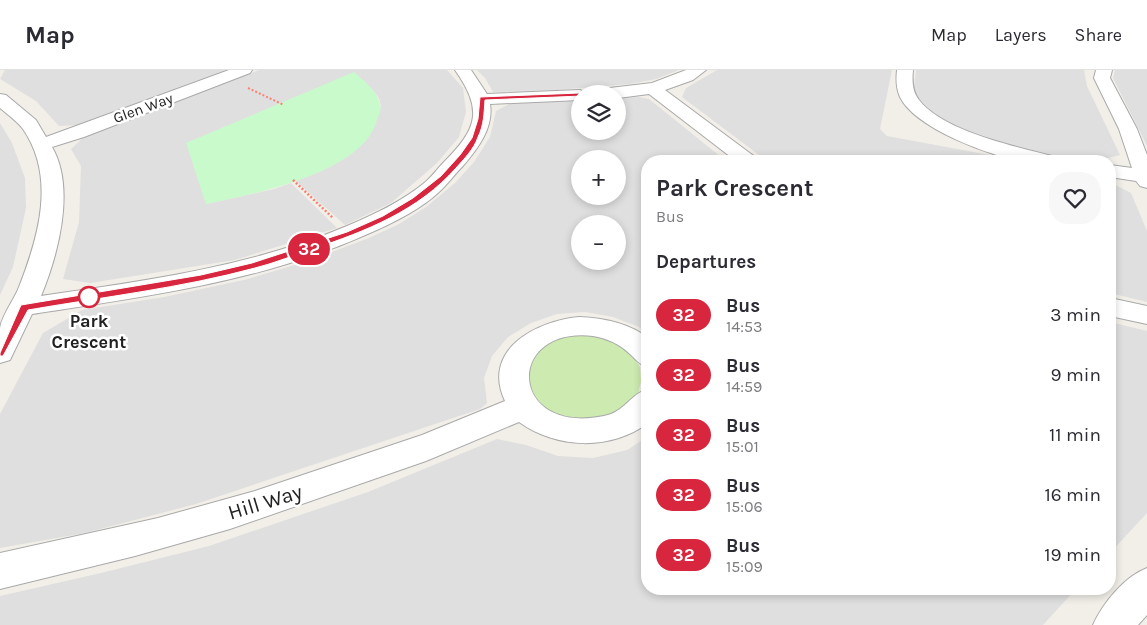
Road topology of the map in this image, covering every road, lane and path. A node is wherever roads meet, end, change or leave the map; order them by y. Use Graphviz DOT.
graph roads {
  1 [pos="244,70"];
  2 [pos="463,70"];
  3 [pos="698,70"];
  4 [pos="905,70"];
  5 [pos="1104,70"];
  6 [pos="225,77"];
  7 [pos="652,88"];
  8 [pos="626,91"];
  9 [pos="571,95"];
  10 [pos="0,99"];
  11 [pos="482,99"];
  12 [pos="284,105"];
  13 [pos="41,144"];
  14 [pos="740,155"];
  15 [pos="1024,155"];
  16 [pos="1116,172"];
  17 [pos="1146,179"];
  18 [pos="293,180"];
  19 [pos="350,234"];
  20 [pos="24,307"];
  21 [pos="1116,308"];
  22 [pos="1147,315"];
  23 [pos="641,350"];
  24 [pos="0,353"];
  25 [pos="522,407"];
  26 [pos="641,410"];
  27 [pos="0,571"];
  28 [pos="1147,586"];
  29 [pos="1112,625"];
  1 -- 6 [label="street, Glen Way"];
  2 -- 11 [label="street"];
  3 -- 7 [label="street"];
  4 -- 15 [label="street"];
  5 -- 17 [label="street"];
  6 -- 12 [label="path"];
  6 -- 13 [label="street, Glen Way"];
  7 -- 8 [label="street"];
  7 -- 14 [label="street"];
  9 -- 11 [label="street"];
  10 -- 13 [label="street"];
  11 -- 19 [label="street"];
  13 -- 20 [label="street"];
  16 -- 17 [label="street"];
  18 -- 19 [label="path"];
  19 -- 20 [label="street"];
  20 -- 24 [label="street"];
  21 -- 22 [label="street"];
  23 -- 25 [label="street"];
  25 -- 26 [label="street"];
  25 -- 27 [label="street, Hill Way"];
  28 -- 29 [label="street"];
}
